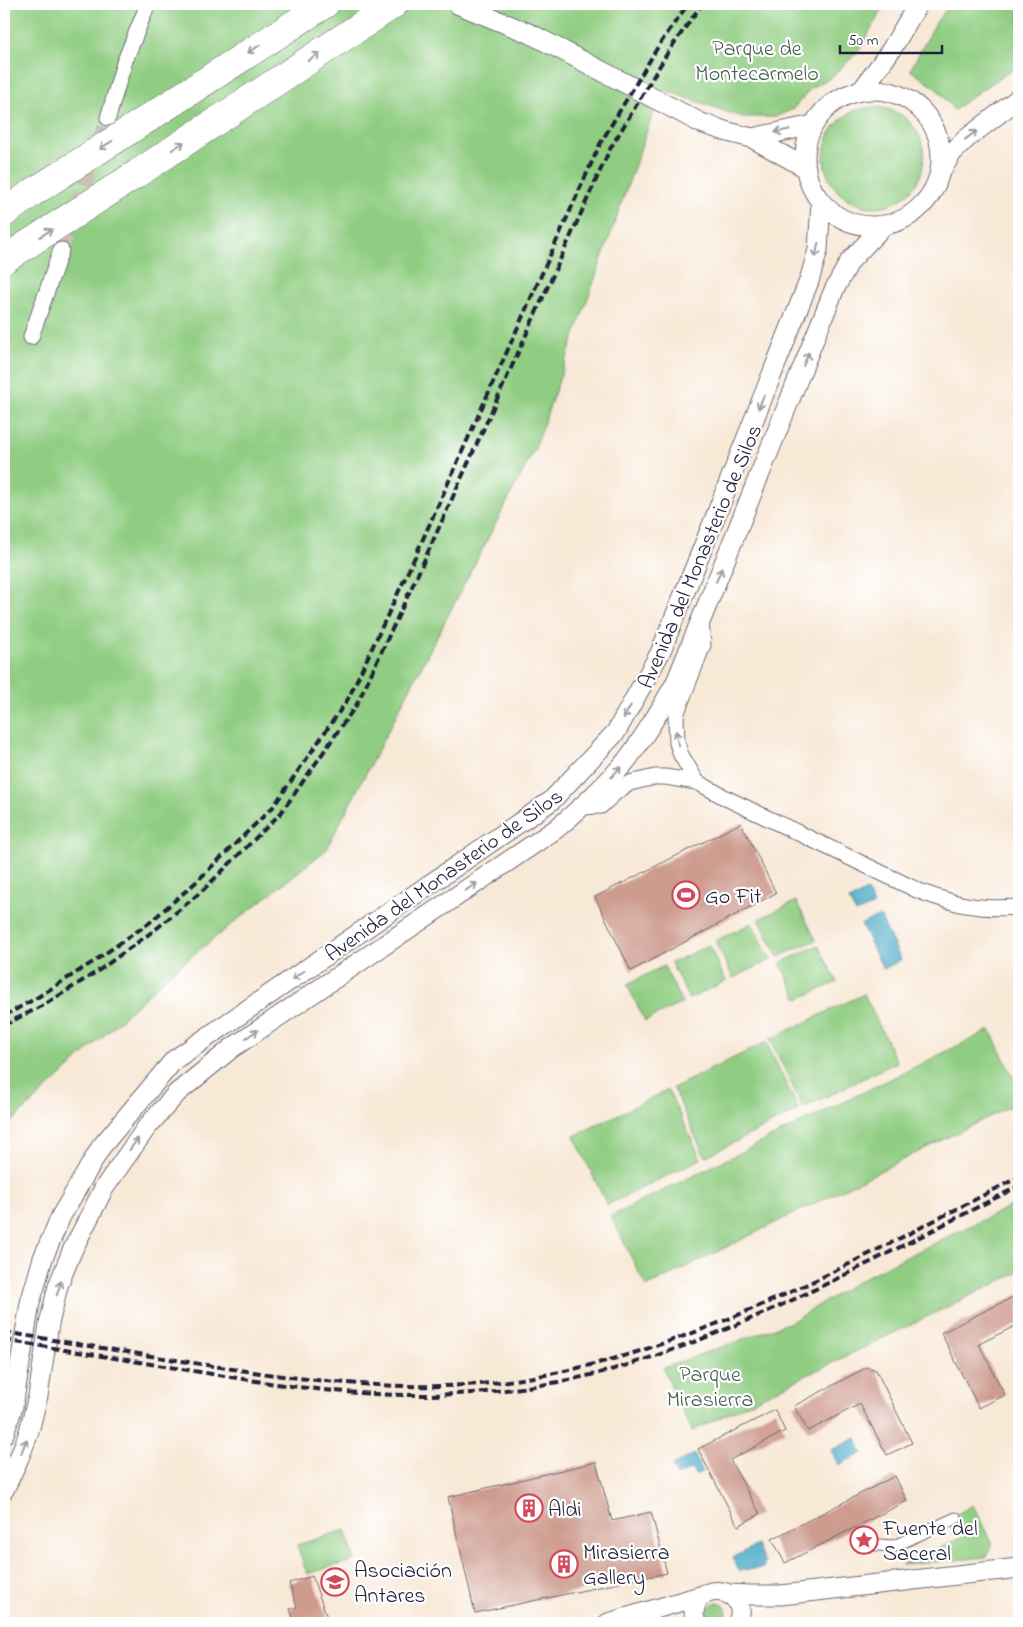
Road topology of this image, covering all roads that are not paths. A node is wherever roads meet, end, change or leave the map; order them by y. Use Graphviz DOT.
graph roads {
  1 [pos="148,4"];
  2 [pos="325,4"];
  3 [pos="458,4"];
  4 [pos="918,4"];
  5 [pos="386,9"];
  6 [pos="862,90"];
  7 [pos="1019,98"];
  8 [pos="108,118"];
  9 [pos="813,125"];
  10 [pos="752,138"];
  11 [pos="806,168"];
  12 [pos="940,172"];
  13 [pos="821,202"];
  14 [pos="4,211"];
  15 [pos="884,225"];
  16 [pos="61,250"];
  17 [pos="4,259"];
  18 [pos="31,336"];
  19 [pos="701,620"];
  20 [pos="697,782"];
  21 [pos="582,807"];
  22 [pos="1019,907"];
  23 [pos="4,1434"];
  24 [pos="4,1490"];
  25 [pos="956,1518"];
  26 [pos="864,1544"];
  27 [pos="1019,1568"];
  28 [pos="728,1594"];
  29 [pos="703,1595"];
  30 [pos="781,1595"];
  31 [pos="739,1621"];
  32 [pos="611,1623"];
  33 [pos="649,1623"];
  34 [pos="696,1623"];
  1 -- 8 [label="street"];
  2 -- 14 [label="highway, one-way, bridge"];
  3 -- 10 [label="street"];
  4 -- 6 [label="street"];
  17 -- 5 [label="highway, one-way, bridge"];
  6 -- 9 [label="street"];
  6 -- 12 [label="street"];
  12 -- 7 [label="street, one-way"];
  9 -- 10 [label="street, one-way"];
  9 -- 11 [label="street"];
  10 -- 11 [label="street"];
  11 -- 13 [label="street"];
  12 -- 15 [label="street"];
  13 -- 15 [label="street"];
  13 -- 23 [label="street, Avenida del Monasterio de Silos, one-way"];
  19 -- 15 [label="street, Avenida del Monasterio de Silos, one-way"];
  16 -- 18 [label="street"];
  20 -- 19 [label="street, one-way"];
  21 -- 19 [label="street, Avenida del Monasterio de Silos, one-way"];
  20 -- 21 [label="street"];
  20 -- 22 [label="street"];
  24 -- 21 [label="street, Avenida del Monasterio de Silos, one-way"];
  25 -- 26 [label="street"];
  27 -- 30 [label="street"];
  28 -- 29 [label="street"];
  28 -- 30 [label="street"];
  28 -- 31 [label="street"];
  29 -- 32 [label="street"];
  29 -- 34 [label="street"];
  30 -- 31 [label="street"];
  32 -- 33 [label="street"];
}
